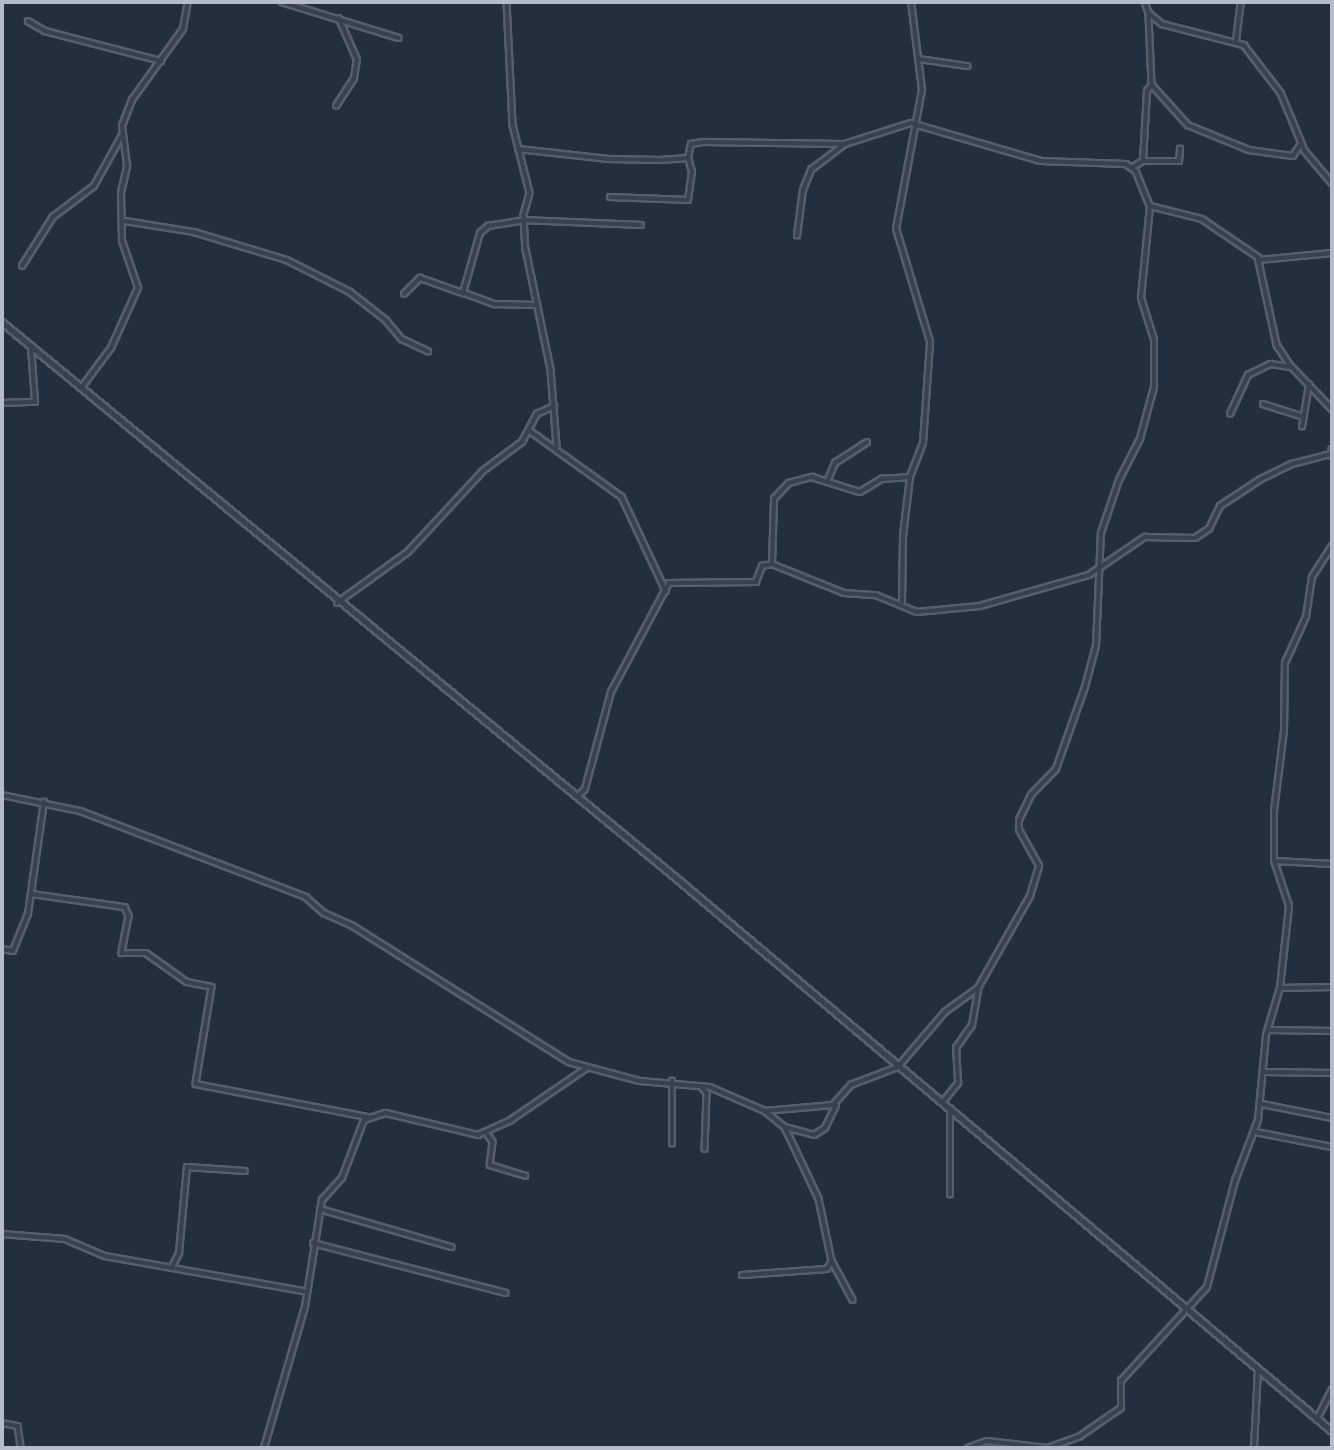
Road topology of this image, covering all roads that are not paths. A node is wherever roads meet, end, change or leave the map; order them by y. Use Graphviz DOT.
graph roads {
  1 [pos="188,2"];
  2 [pos="282,2"];
  3 [pos="508,2"];
  4 [pos="911,2"];
  5 [pos="1145,2"];
  6 [pos="1241,2"];
  7 [pos="327,13"];
  8 [pos="1149,13"];
  9 [pos="28,21"];
  10 [pos="400,38"];
  11 [pos="1236,41"];
  12 [pos="919,59"];
  13 [pos="161,61"];
  14 [pos="967,66"];
  15 [pos="1152,85"];
  16 [pos="336,106"];
  17 [pos="916,123"];
  18 [pos="122,135"];
  19 [pos="845,144"];
  20 [pos="1301,144"];
  21 [pos="518,149"];
  22 [pos="1180,149"];
  23 [pos="688,158"];
  24 [pos="1143,161"];
  25 [pos="1133,167"];
  26 [pos="1332,183"];
  27 [pos="610,197"];
  28 [pos="1150,206"];
  29 [pos="524,220"];
  30 [pos="125,221"];
  31 [pos="641,225"];
  32 [pos="797,236"];
  33 [pos="1332,253"];
  34 [pos="1259,260"];
  35 [pos="22,266"];
  36 [pos="463,293"];
  37 [pos="404,295"];
  38 [pos="537,304"];
  39 [pos="2,322"];
  40 [pos="31,347"];
  41 [pos="428,351"];
  42 [pos="1292,367"];
  43 [pos="1310,386"];
  44 [pos="81,389"];
  45 [pos="2,403"];
  46 [pos="1263,404"];
  47 [pos="554,406"];
  48 [pos="1332,409"];
  49 [pos="1230,414"];
  50 [pos="1304,417"];
  51 [pos="1302,427"];
  52 [pos="530,431"];
  53 [pos="867,442"];
  54 [pos="557,447"];
  55 [pos="1332,453"];
  56 [pos="911,477"];
  57 [pos="827,482"];
  58 [pos="1332,546"];
  59 [pos="772,564"];
  60 [pos="1100,569"];
  61 [pos="666,591"];
  62 [pos="337,603"];
  63 [pos="902,603"];
  64 [pos="2,795"];
  65 [pos="577,797"];
  66 [pos="44,802"];
  67 [pos="1274,861"];
  68 [pos="1332,864"];
  69 [pos="32,894"];
  70 [pos="2,948"];
  71 [pos="1332,987"];
  72 [pos="978,988"];
  73 [pos="1280,988"];
  74 [pos="1269,1030"];
  75 [pos="1332,1031"];
  76 [pos="898,1067"];
  77 [pos="587,1068"];
  78 [pos="1264,1072"];
  79 [pos="1332,1073"];
  80 [pos="673,1081"];
  81 [pos="701,1086"];
  82 [pos="837,1102"];
  83 [pos="942,1103"];
  84 [pos="1262,1104"];
  85 [pos="765,1111"];
  86 [pos="950,1112"];
  87 [pos="368,1117"];
  88 [pos="1332,1118"];
  89 [pos="785,1127"];
  90 [pos="486,1132"];
  91 [pos="1255,1132"];
  92 [pos="672,1144"];
  93 [pos="1332,1147"];
  94 [pos="705,1149"];
  95 [pos="245,1171"];
  96 [pos="525,1176"];
  97 [pos="950,1195"];
  98 [pos="320,1209"];
  99 [pos="2,1234"];
  100 [pos="313,1243"];
  101 [pos="452,1247"];
  102 [pos="832,1261"];
  103 [pos="173,1267"];
  104 [pos="742,1275"];
  105 [pos="304,1291"];
  106 [pos="506,1293"];
  107 [pos="853,1300"];
  108 [pos="1186,1308"];
  109 [pos="1258,1369"];
  110 [pos="1332,1390"];
  111 [pos="1317,1419"];
  112 [pos="2,1423"];
  113 [pos="1332,1431"];
  114 [pos="21,1448"];
  115 [pos="264,1448"];
  116 [pos="968,1448"];
  117 [pos="1254,1448"];
  1 -- 13 [label="street"];
  2 -- 7 [label="street"];
  3 -- 21 [label="street"];
  4 -- 12 [label="street"];
  5 -- 8 [label="street"];
  6 -- 11 [label="street"];
  7 -- 10 [label="street"];
  7 -- 16 [label="street"];
  8 -- 11 [label="street"];
  8 -- 15 [label="street"];
  9 -- 13 [label="street"];
  11 -- 20 [label="street"];
  12 -- 14 [label="street"];
  12 -- 17 [label="street"];
  13 -- 18 [label="street"];
  15 -- 20 [label="street"];
  15 -- 24 [label="street"];
  17 -- 19 [label="street"];
  17 -- 25 [label="street"];
  17 -- 56 [label="street"];
  18 -- 30 [label="street"];
  18 -- 35 [label="street"];
  19 -- 23 [label="street"];
  19 -- 32 [label="street"];
  20 -- 26 [label="street"];
  21 -- 23 [label="street"];
  21 -- 29 [label="street"];
  22 -- 24 [label="street"];
  23 -- 27 [label="street"];
  24 -- 25 [label="street"];
  25 -- 28 [label="street"];
  28 -- 34 [label="street"];
  28 -- 60 [label="street"];
  29 -- 31 [label="street"];
  29 -- 36 [label="street"];
  29 -- 38 [label="street"];
  30 -- 41 [label="street"];
  30 -- 44 [label="street"];
  33 -- 34 [label="street"];
  34 -- 42 [label="street"];
  36 -- 37 [label="street"];
  36 -- 38 [label="street"];
  38 -- 47 [label="street"];
  39 -- 40 [label="street"];
  40 -- 44 [label="street"];
  40 -- 45 [label="street"];
  42 -- 43 [label="street"];
  42 -- 49 [label="street"];
  43 -- 48 [label="street"];
  43 -- 50 [label="street"];
  44 -- 62 [label="street"];
  46 -- 50 [label="street"];
  47 -- 52 [label="street"];
  47 -- 54 [label="street"];
  50 -- 51 [label="street"];
  52 -- 54 [label="street"];
  52 -- 62 [label="street"];
  53 -- 57 [label="street"];
  54 -- 61 [label="street"];
  55 -- 60 [label="street"];
  56 -- 57 [label="street"];
  56 -- 63 [label="street"];
  57 -- 59 [label="street"];
  58 -- 67 [label="street"];
  59 -- 61 [label="street"];
  59 -- 63 [label="street"];
  60 -- 63 [label="street"];
  60 -- 72 [label="street"];
  61 -- 65 [label="street"];
  62 -- 65 [label="street"];
  64 -- 66 [label="street"];
  65 -- 76 [label="street"];
  66 -- 69 [label="street"];
  66 -- 77 [label="street"];
  67 -- 68 [label="street"];
  67 -- 73 [label="street"];
  69 -- 70 [label="street"];
  69 -- 87 [label="street"];
  71 -- 73 [label="street"];
  72 -- 76 [label="street"];
  72 -- 83 [label="street"];
  73 -- 74 [label="street"];
  74 -- 75 [label="street"];
  74 -- 78 [label="street"];
  76 -- 82 [label="street"];
  76 -- 83 [label="street"];
  77 -- 80 [label="street"];
  77 -- 90 [label="street"];
  78 -- 79 [label="street"];
  78 -- 84 [label="street"];
  80 -- 81 [label="street"];
  80 -- 92 [label="street"];
  81 -- 85 [label="street"];
  81 -- 94 [label="street"];
  82 -- 85 [label="street"];
  82 -- 89 [label="street"];
  83 -- 86 [label="street"];
  84 -- 88 [label="street"];
  84 -- 91 [label="street"];
  85 -- 89 [label="street"];
  86 -- 97 [label="street"];
  86 -- 108 [label="street"];
  87 -- 90 [label="street"];
  87 -- 98 [label="street"];
  89 -- 102 [label="street"];
  90 -- 96 [label="street"];
  91 -- 93 [label="street"];
  91 -- 108 [label="street"];
  95 -- 103 [label="street"];
  98 -- 100 [label="street"];
  98 -- 101 [label="street"];
  99 -- 103 [label="street"];
  100 -- 105 [label="street"];
  100 -- 106 [label="street"];
  102 -- 104 [label="street"];
  102 -- 107 [label="street"];
  103 -- 105 [label="street"];
  105 -- 115 [label="street"];
  108 -- 109 [label="street"];
  108 -- 116 [label="street"];
  109 -- 111 [label="street"];
  109 -- 117 [label="street"];
  110 -- 111 [label="street"];
  111 -- 113 [label="street"];
  112 -- 114 [label="street"];
}
